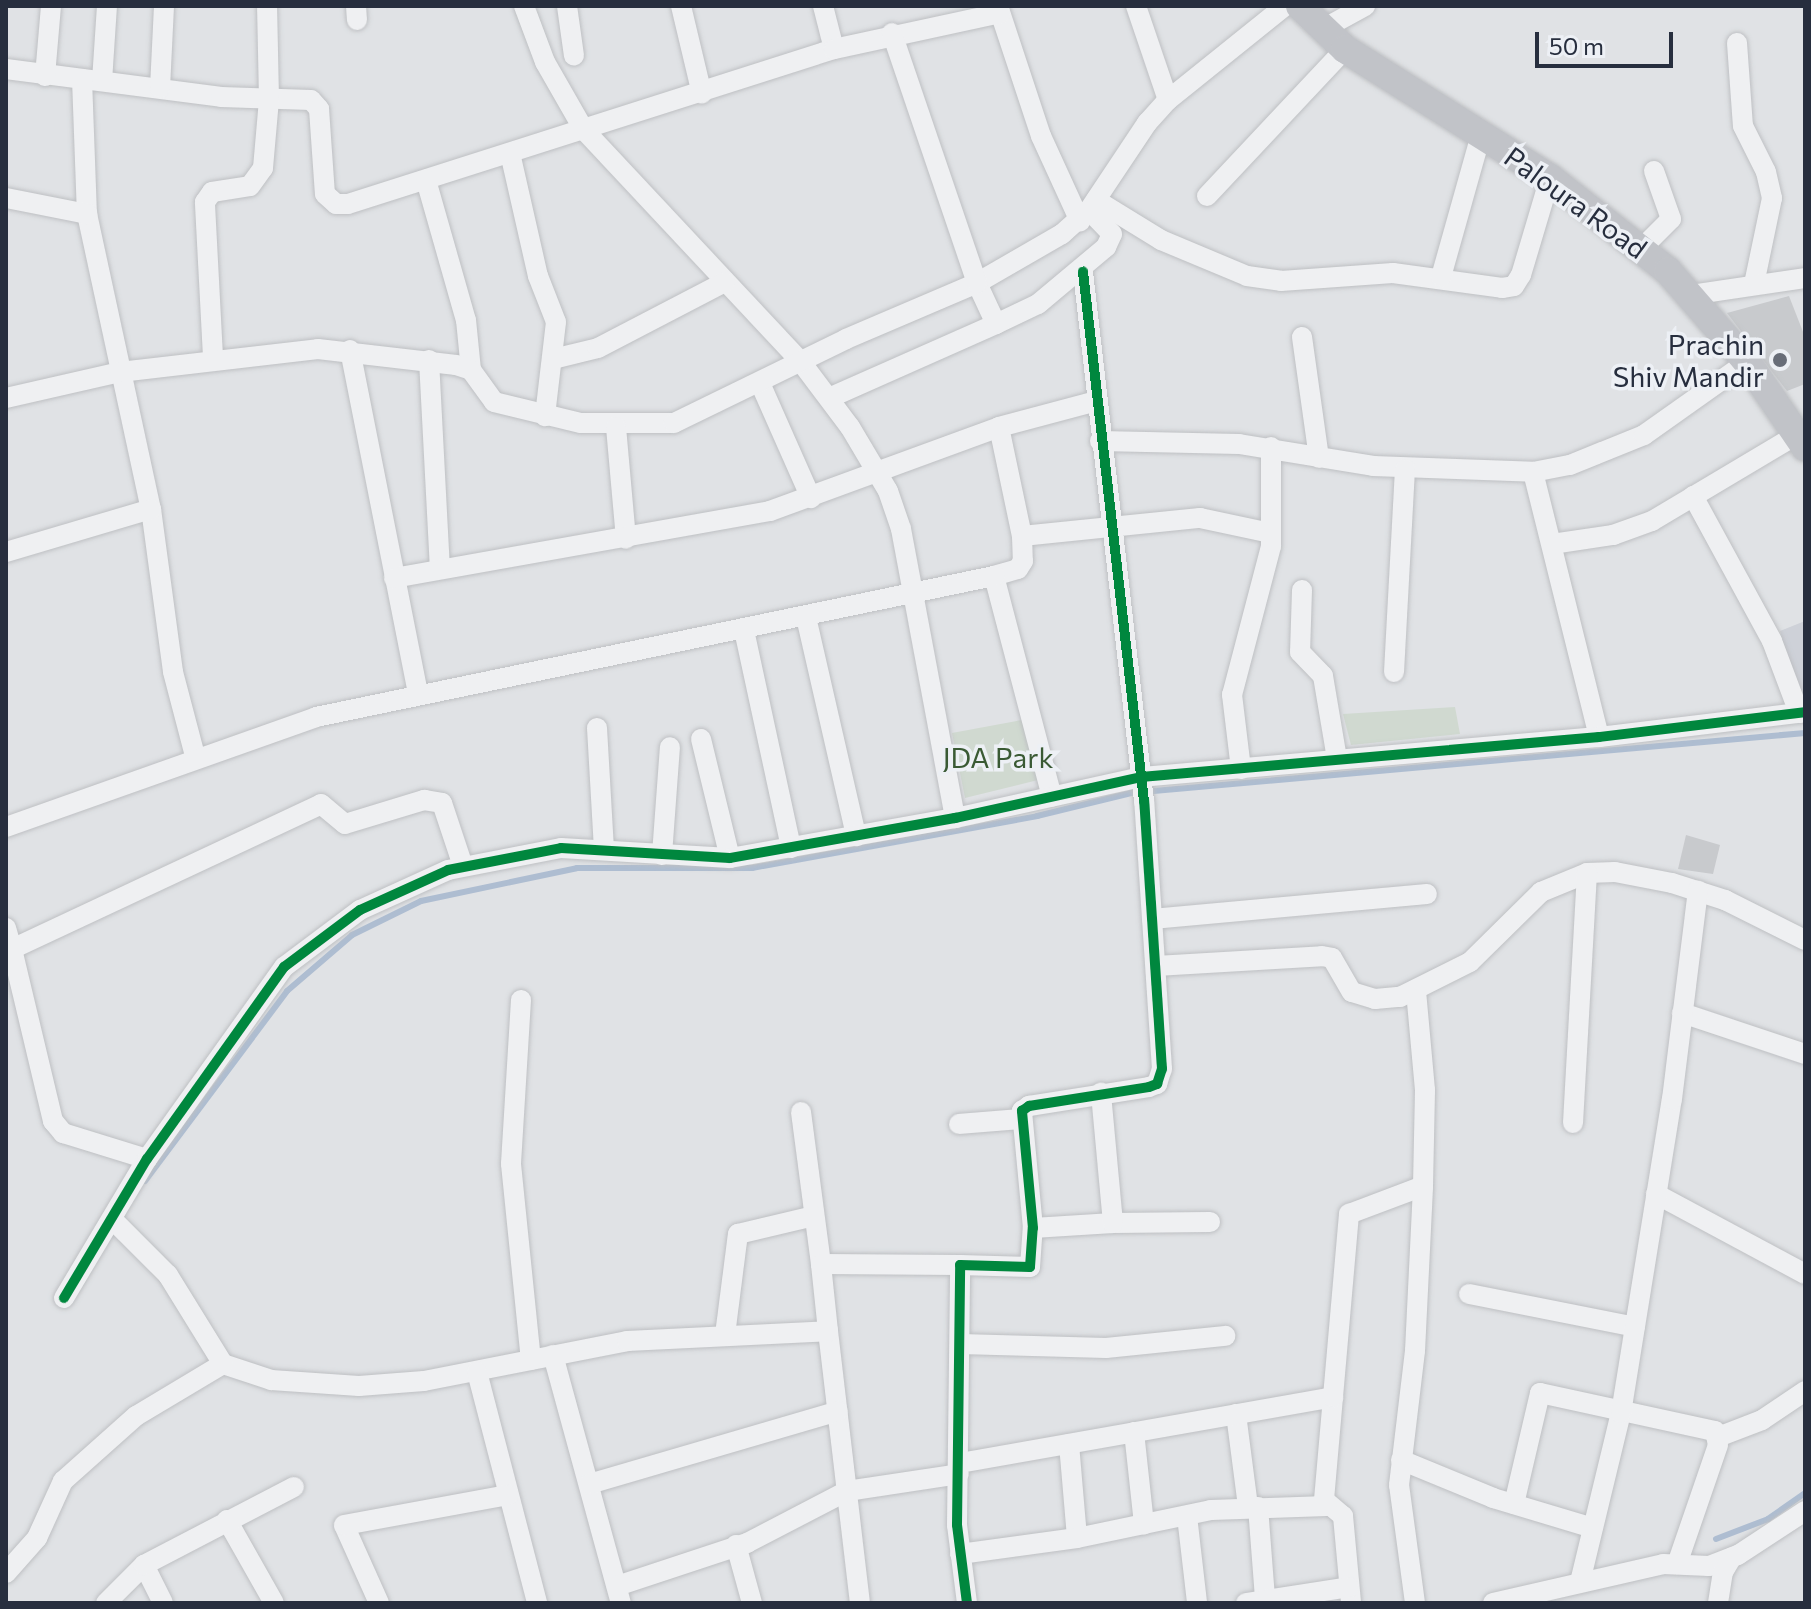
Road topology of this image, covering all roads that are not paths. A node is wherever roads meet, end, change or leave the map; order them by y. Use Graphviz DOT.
graph roads {
  1 [pos="51,6"];
  2 [pos="107,6"];
  3 [pos="164,6"];
  4 [pos="267,6"];
  5 [pos="524,6"];
  6 [pos="567,6"];
  7 [pos="681,6"];
  8 [pos="823,6"];
  9 [pos="1136,6"];
  10 [pos="1285,6"];
  11 [pos="1300,6"];
  12 [pos="1365,6"];
  13 [pos="999,10"];
  14 [pos="1323,29"];
  15 [pos="892,33"];
  16 [pos="1737,43"];
  17 [pos="834,49"];
  18 [pos="1345,49"];
  19 [pos="574,56"];
  20 [pos="6,69"];
  21 [pos="45,76"];
  22 [pos="92,80"];
  23 [pos="160,88"];
  24 [pos="702,94"];
  25 [pos="269,99"];
  26 [pos="1168,100"];
  27 [pos="584,130"];
  28 [pos="1481,135"];
  29 [pos="510,153"];
  30 [pos="1654,171"];
  31 [pos="1550,178"];
  32 [pos="426,180"];
  33 [pos="1207,196"];
  34 [pos="6,198"];
  35 [pos="1088,210"];
  36 [pos="87,214"];
  37 [pos="1642,248"];
  38 [pos="1083,272"];
  39 [pos="1441,277"];
  40 [pos="1805,278"];
  41 [pos="725,282"];
  42 [pos="977,283"];
  43 [pos="1754,284"];
  44 [pos="1691,295"];
  45 [pos="996,324"];
  46 [pos="1302,337"];
  47 [pos="350,350"];
  48 [pos="213,357"];
  49 [pos="553,359"];
  50 [pos="429,360"];
  51 [pos="801,362"];
  52 [pos="1747,362"];
  53 [pos="471,370"];
  54 [pos="120,372"];
  55 [pos="760,383"];
  56 [pos="6,398"];
  57 [pos="829,398"];
  58 [pos="1097,401"];
  59 [pos="545,416"];
  60 [pos="616,427"];
  61 [pos="999,427"];
  62 [pos="1100,441"];
  63 [pos="1801,441"];
  64 [pos="1271,447"];
  65 [pos="1319,458"];
  66 [pos="1405,469"];
  67 [pos="1533,472"];
  68 [pos="879,474"];
  69 [pos="1693,496"];
  70 [pos="811,498"];
  71 [pos="151,509"];
  72 [pos="1115,526"];
  73 [pos="1270,533"];
  74 [pos="1022,536"];
  75 [pos="626,539"];
  76 [pos="1552,544"];
  77 [pos="6,552"];
  78 [pos="440,568"];
  79 [pos="994,576"];
  80 [pos="394,578"];
  81 [pos="1302,590"];
  82 [pos="912,593"];
  83 [pos="806,617"];
  84 [pos="744,630"];
  85 [pos="1394,672"];
  86 [pos="418,694"];
  87 [pos="1802,713"];
  88 [pos="597,728"];
  89 [pos="1599,737"];
  90 [pos="701,739"];
  91 [pos="670,747"];
  92 [pos="195,756"];
  93 [pos="1337,759"];
  94 [pos="1241,769"];
  95 [pos="1143,787"];
  96 [pos="1052,797"];
  97 [pos="955,818"];
  98 [pos="6,827"];
  99 [pos="856,836"];
  100 [pos="791,848"];
  101 [pos="604,849"];
  102 [pos="662,855"];
  103 [pos="730,858"];
  104 [pos="463,866"];
  105 [pos="1587,873"];
  106 [pos="1698,891"];
  107 [pos="1427,894"];
  108 [pos="1152,919"];
  109 [pos="6,928"];
  110 [pos="1805,940"];
  111 [pos="9,950"];
  112 [pos="1156,966"];
  113 [pos="1416,992"];
  114 [pos="521,1000"];
  115 [pos="1682,1013"];
  116 [pos="1805,1054"];
  117 [pos="1101,1093"];
  118 [pos="801,1112"];
  119 [pos="1020,1119"];
  120 [pos="1573,1123"];
  121 [pos="959,1124"];
  122 [pos="147,1159"];
  123 [pos="1423,1186"];
  124 [pos="1656,1194"];
  125 [pos="814,1216"];
  126 [pos="112,1219"];
  127 [pos="1210,1222"];
  128 [pos="1113,1223"];
  129 [pos="1033,1228"];
  130 [pos="821,1264"];
  131 [pos="960,1265"];
  132 [pos="1805,1274"];
  133 [pos="1469,1294"];
  134 [pos="64,1298"];
  135 [pos="1635,1327"];
  136 [pos="828,1331"];
  137 [pos="725,1335"];
  138 [pos="1225,1336"];
  139 [pos="960,1344"];
  140 [pos="553,1355"];
  141 [pos="531,1360"];
  142 [pos="223,1364"];
  143 [pos="477,1372"];
  144 [pos="1805,1391"];
  145 [pos="1333,1397"];
  146 [pos="838,1411"];
  147 [pos="1621,1413"];
  148 [pos="1236,1414"];
  149 [pos="1134,1432"];
  150 [pos="1718,1437"];
  151 [pos="1069,1444"];
  152 [pos="1401,1460"];
  153 [pos="960,1468"];
  154 [pos="589,1484"];
  155 [pos="294,1487"];
  156 [pos="847,1491"];
  157 [pos="508,1495"];
  158 [pos="1514,1504"];
  159 [pos="1327,1506"];
  160 [pos="1253,1507"];
  161 [pos="1805,1511"];
  162 [pos="1187,1516"];
  163 [pos="227,1520"];
  164 [pos="1144,1524"];
  165 [pos="1593,1528"];
  166 [pos="1077,1538"];
  167 [pos="736,1545"];
  168 [pos="960,1554"];
  169 [pos="1732,1557"];
  170 [pos="1682,1564"];
  171 [pos="144,1565"];
  172 [pos="6,1573"];
  173 [pos="1580,1582"];
  174 [pos="619,1594"];
  175 [pos="1350,1595"];
  176 [pos="1255,1601"];
  177 [pos="1502,1602"];
  178 [pos="106,1603"];
  179 [pos="163,1603"];
  180 [pos="274,1603"];
  181 [pos="379,1603"];
  182 [pos="537,1603"];
  183 [pos="752,1603"];
  184 [pos="860,1603"];
  185 [pos="967,1603"];
  186 [pos="1197,1603"];
  187 [pos="1415,1603"];
  188 [pos="1718,1603"];
  1 -- 21 [label="street"];
  2 -- 22 [label="street"];
  3 -- 23 [label="street"];
  4 -- 25 [label="street"];
  5 -- 27 [label="street"];
  6 -- 19 [label="street"];
  7 -- 24 [label="street"];
  8 -- 17 [label="street"];
  9 -- 26 [label="street"];
  10 -- 26 [label="street"];
  11 -- 14 [label="main road, Paloura Road"];
  12 -- 14 [label="street"];
  13 -- 15 [label="street"];
  13 -- 35 [label="street"];
  14 -- 18 [label="main road, Paloura Road"];
  15 -- 17 [label="street"];
  15 -- 42 [label="street"];
  16 -- 43 [label="street"];
  17 -- 24 [label="street"];
  18 -- 28 [label="main road, Paloura Road"];
  18 -- 33 [label="street"];
  20 -- 21 [label="street"];
  21 -- 22 [label="street"];
  22 -- 23 [label="street"];
  22 -- 36 [label="street"];
  23 -- 25 [label="street"];
  24 -- 27 [label="street"];
  25 -- 32 [label="street"];
  25 -- 48 [label="street"];
  26 -- 35 [label="street"];
  27 -- 29 [label="street"];
  27 -- 41 [label="street"];
  28 -- 31 [label="main road, Paloura Road"];
  28 -- 39 [label="street"];
  29 -- 32 [label="street"];
  29 -- 49 [label="street"];
  30 -- 37 [label="street"];
  31 -- 37 [label="main road, Paloura Road"];
  31 -- 39 [label="street"];
  32 -- 53 [label="street"];
  34 -- 36 [label="street"];
  35 -- 38 [label="street"];
  35 -- 39 [label="street"];
  35 -- 42 [label="street"];
  36 -- 54 [label="street"];
  37 -- 44 [label="main road, Paloura Road"];
  38 -- 45 [label="street"];
  38 -- 58 [label="street"];
  40 -- 43 [label="street"];
  41 -- 49 [label="street"];
  41 -- 51 [label="street"];
  42 -- 45 [label="street"];
  42 -- 51 [label="street"];
  43 -- 44 [label="street"];
  44 -- 52 [label="main road, Paloura Road"];
  45 -- 57 [label="street"];
  46 -- 65 [label="street"];
  47 -- 48 [label="street"];
  47 -- 50 [label="street"];
  47 -- 80 [label="street"];
  48 -- 54 [label="street"];
  49 -- 59 [label="street"];
  50 -- 53 [label="street"];
  50 -- 78 [label="street"];
  51 -- 55 [label="street"];
  51 -- 57 [label="street"];
  52 -- 63 [label="main road, Paloura Road"];
  52 -- 67 [label="street"];
  53 -- 59 [label="street"];
  54 -- 56 [label="street"];
  54 -- 71 [label="street"];
  55 -- 60 [label="street"];
  55 -- 70 [label="street"];
  57 -- 68 [label="street"];
  58 -- 61 [label="street"];
  58 -- 62 [label="street"];
  59 -- 60 [label="street"];
  60 -- 75 [label="street"];
  61 -- 68 [label="street"];
  61 -- 74 [label="street"];
  62 -- 64 [label="street"];
  62 -- 72 [label="street"];
  63 -- 69 [label="street"];
  64 -- 65 [label="street"];
  64 -- 73 [label="street"];
  65 -- 66 [label="street"];
  66 -- 67 [label="street"];
  66 -- 85 [label="street"];
  67 -- 76 [label="street"];
  68 -- 70 [label="street"];
  68 -- 82 [label="street"];
  69 -- 76 [label="street"];
  69 -- 87 [label="street"];
  70 -- 75 [label="street"];
  71 -- 77 [label="street"];
  71 -- 92 [label="street"];
  72 -- 73 [label="street"];
  72 -- 74 [label="street"];
  72 -- 95 [label="street"];
  73 -- 94 [label="street"];
  74 -- 79 [label="street"];
  75 -- 78 [label="street"];
  76 -- 89 [label="street"];
  78 -- 80 [label="street"];
  79 -- 82 [label="street"];
  79 -- 96 [label="street"];
  80 -- 86 [label="street"];
  81 -- 93 [label="street"];
  82 -- 83 [label="street"];
  82 -- 97 [label="street"];
  83 -- 84 [label="street"];
  83 -- 99 [label="street"];
  84 -- 86 [label="street"];
  84 -- 100 [label="street"];
  86 -- 92 [label="street"];
  87 -- 89 [label="street"];
  88 -- 101 [label="street"];
  89 -- 93 [label="street"];
  90 -- 103 [label="street"];
  91 -- 102 [label="street"];
  92 -- 98 [label="street"];
  93 -- 94 [label="street"];
  94 -- 95 [label="street"];
  95 -- 96 [label="street"];
  95 -- 108 [label="street"];
  96 -- 97 [label="street"];
  97 -- 99 [label="street"];
  99 -- 100 [label="street"];
  100 -- 103 [label="street"];
  101 -- 102 [label="street"];
  101 -- 104 [label="street"];
  102 -- 103 [label="street"];
  104 -- 111 [label="street"];
  104 -- 122 [label="street"];
  105 -- 106 [label="street"];
  105 -- 113 [label="street"];
  105 -- 120 [label="street"];
  106 -- 110 [label="street"];
  106 -- 115 [label="street"];
  107 -- 108 [label="street"];
  108 -- 112 [label="street"];
  109 -- 111 [label="street"];
  111 -- 122 [label="street"];
  112 -- 113 [label="street"];
  112 -- 117 [label="street"];
  113 -- 123 [label="street"];
  114 -- 141 [label="street"];
  115 -- 116 [label="street"];
  115 -- 124 [label="street"];
  117 -- 119 [label="street"];
  117 -- 128 [label="street"];
  118 -- 125 [label="street"];
  119 -- 121 [label="street"];
  119 -- 129 [label="street"];
  122 -- 126 [label="street"];
  123 -- 145 [label="street"];
  123 -- 152 [label="street"];
  124 -- 132 [label="street"];
  124 -- 135 [label="street"];
  125 -- 130 [label="street"];
  125 -- 137 [label="street"];
  126 -- 134 [label="street"];
  126 -- 142 [label="street"];
  127 -- 128 [label="street"];
  128 -- 129 [label="street"];
  129 -- 131 [label="street"];
  130 -- 131 [label="street"];
  130 -- 136 [label="street"];
  131 -- 139 [label="street"];
  133 -- 135 [label="street"];
  135 -- 147 [label="street"];
  136 -- 137 [label="street"];
  136 -- 146 [label="street"];
  137 -- 140 [label="street"];
  138 -- 139 [label="street"];
  139 -- 153 [label="street"];
  140 -- 141 [label="street"];
  140 -- 154 [label="street"];
  141 -- 143 [label="street"];
  142 -- 143 [label="street"];
  142 -- 172 [label="street"];
  143 -- 157 [label="street"];
  144 -- 150 [label="street"];
  145 -- 148 [label="street"];
  145 -- 159 [label="street"];
  146 -- 154 [label="street"];
  146 -- 156 [label="street"];
  147 -- 150 [label="street"];
  147 -- 158 [label="street"];
  147 -- 165 [label="street"];
  148 -- 149 [label="street"];
  148 -- 160 [label="street"];
  149 -- 151 [label="street"];
  149 -- 164 [label="street"];
  150 -- 170 [label="street"];
  151 -- 153 [label="street"];
  151 -- 166 [label="street"];
  152 -- 158 [label="street"];
  152 -- 187 [label="street"];
  153 -- 156 [label="street"];
  153 -- 168 [label="street"];
  154 -- 174 [label="street"];
  155 -- 163 [label="street"];
  156 -- 167 [label="street"];
  156 -- 184 [label="street"];
  157 -- 181 [label="street"];
  157 -- 182 [label="street"];
  158 -- 165 [label="street"];
  159 -- 160 [label="street"];
  159 -- 175 [label="street"];
  160 -- 162 [label="street"];
  160 -- 176 [label="street"];
  161 -- 169 [label="street"];
  162 -- 164 [label="street"];
  162 -- 186 [label="street"];
  163 -- 171 [label="street"];
  163 -- 180 [label="street"];
  164 -- 166 [label="street"];
  165 -- 173 [label="street"];
  166 -- 168 [label="street"];
  167 -- 174 [label="street"];
  167 -- 183 [label="street"];
  168 -- 185 [label="street"];
  169 -- 170 [label="street"];
  169 -- 188 [label="street"];
  170 -- 173 [label="street"];
  171 -- 178 [label="street"];
  171 -- 179 [label="street"];
  173 -- 177 [label="street"];
  175 -- 176 [label="street"];
}
